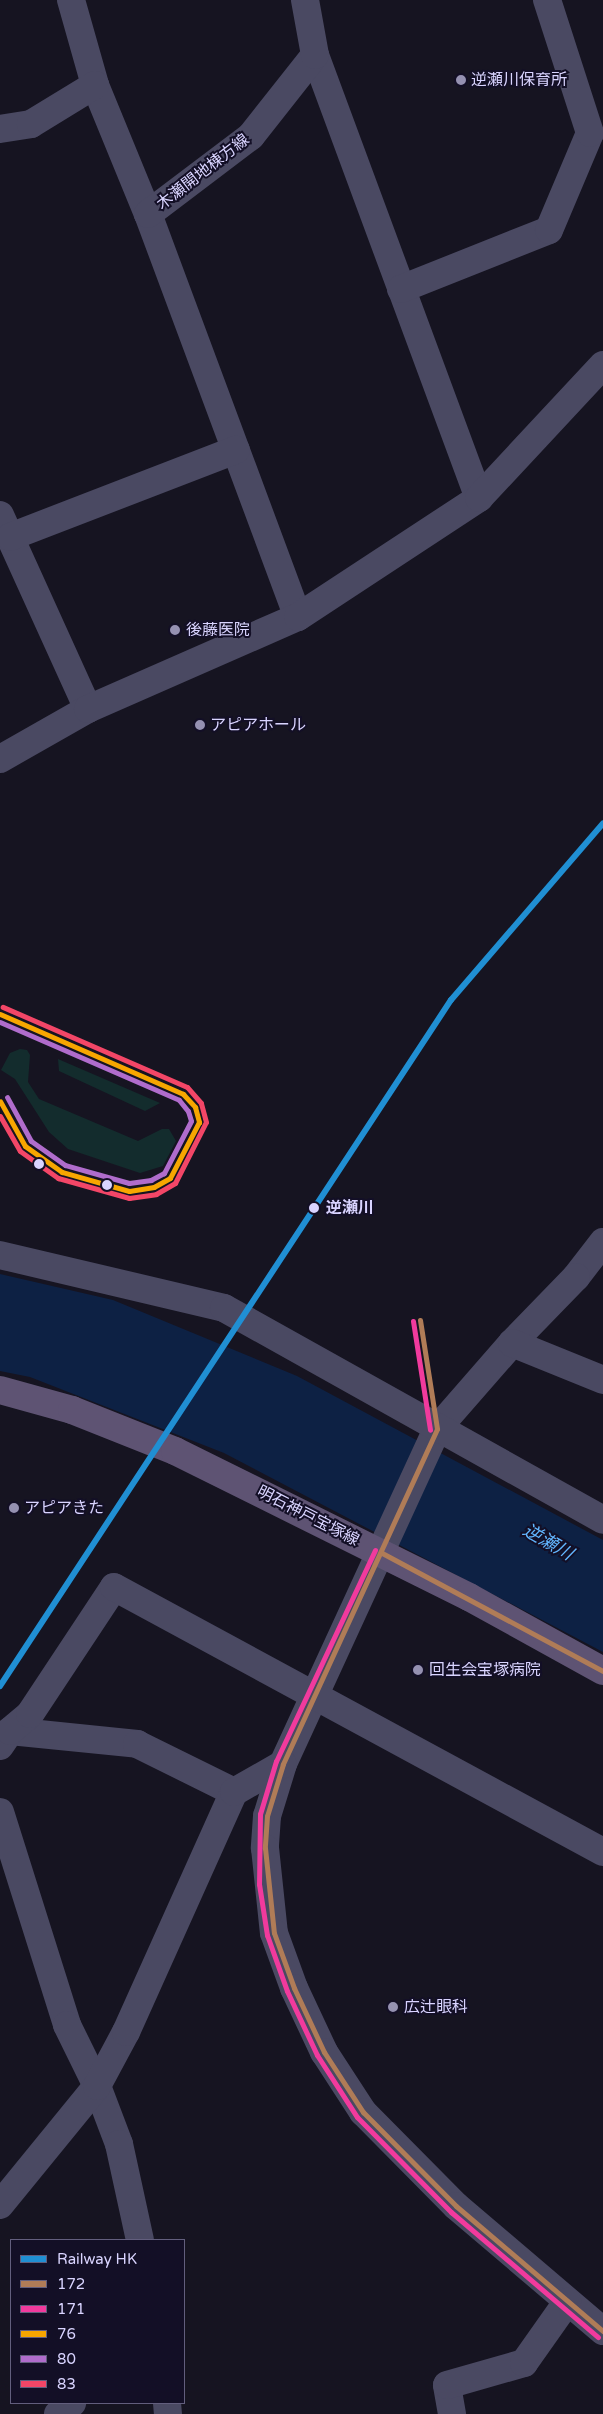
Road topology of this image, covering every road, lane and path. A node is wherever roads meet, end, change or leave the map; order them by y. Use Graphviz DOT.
graph roads {
  1 [pos="71,0"];
  2 [pos="305,0"];
  3 [pos="546,0"];
  4 [pos="315,55"];
  5 [pos="95,85"];
  6 [pos="0,129"];
  7 [pos="148,214"];
  8 [pos="401,289"];
  9 [pos="603,364"];
  10 [pos="236,450"];
  11 [pos="479,498"];
  12 [pos="5,526"];
  13 [pos="298,617"];
  14 [pos="88,710"];
  15 [pos="0,759"];
  16 [pos="603,1242"];
  17 [pos="0,1255"];
  18 [pos="512,1343"];
  19 [pos="603,1380"];
  20 [pos="0,1390"];
  21 [pos="434,1438"];
  22 [pos="603,1520"];
  23 [pos="385,1546"];
  24 [pos="603,1671"];
  25 [pos="318,1695"];
  26 [pos="5,1738"];
  27 [pos="284,1764"];
  28 [pos="234,1792"];
  29 [pos="0,1812"];
  30 [pos="603,1852"];
  31 [pos="97,2086"];
  32 [pos="0,2205"];
  33 [pos="140,2239"];
  34 [pos="567,2302"];
  35 [pos="603,2331"];
  36 [pos="71,2404"];
  37 [pos="58,2414"];
  38 [pos="452,2414"];
  1 -- 5 [label="street"];
  2 -- 4 [label="street"];
  3 -- 8 [label="street"];
  4 -- 7 [label="street, 木瀬開地棟方線"];
  4 -- 8 [label="street"];
  5 -- 6 [label="street"];
  5 -- 7 [label="street"];
  7 -- 10 [label="street"];
  8 -- 11 [label="street"];
  9 -- 11 [label="street"];
  10 -- 12 [label="street"];
  10 -- 13 [label="street"];
  11 -- 13 [label="street"];
  12 -- 14 [label="street"];
  13 -- 14 [label="street"];
  14 -- 15 [label="street"];
  16 -- 18 [label="street"];
  17 -- 21 [label="street"];
  18 -- 19 [label="street"];
  18 -- 21 [label="street"];
  20 -- 23 [label="main road, 明石神戸宝塚線"];
  21 -- 22 [label="street"];
  21 -- 23 [label="street"];
  23 -- 24 [label="main road, 明石神戸宝塚線"];
  23 -- 25 [label="street"];
  25 -- 26 [label="street"];
  25 -- 27 [label="street"];
  25 -- 30 [label="street"];
  26 -- 28 [label="street"];
  27 -- 28 [label="street"];
  27 -- 34 [label="street"];
  28 -- 31 [label="street"];
  29 -- 31 [label="street"];
  31 -- 32 [label="street"];
  31 -- 33 [label="street"];
  34 -- 35 [label="street"];
  34 -- 38 [label="street"];
  36 -- 37 [label="street"];
}
